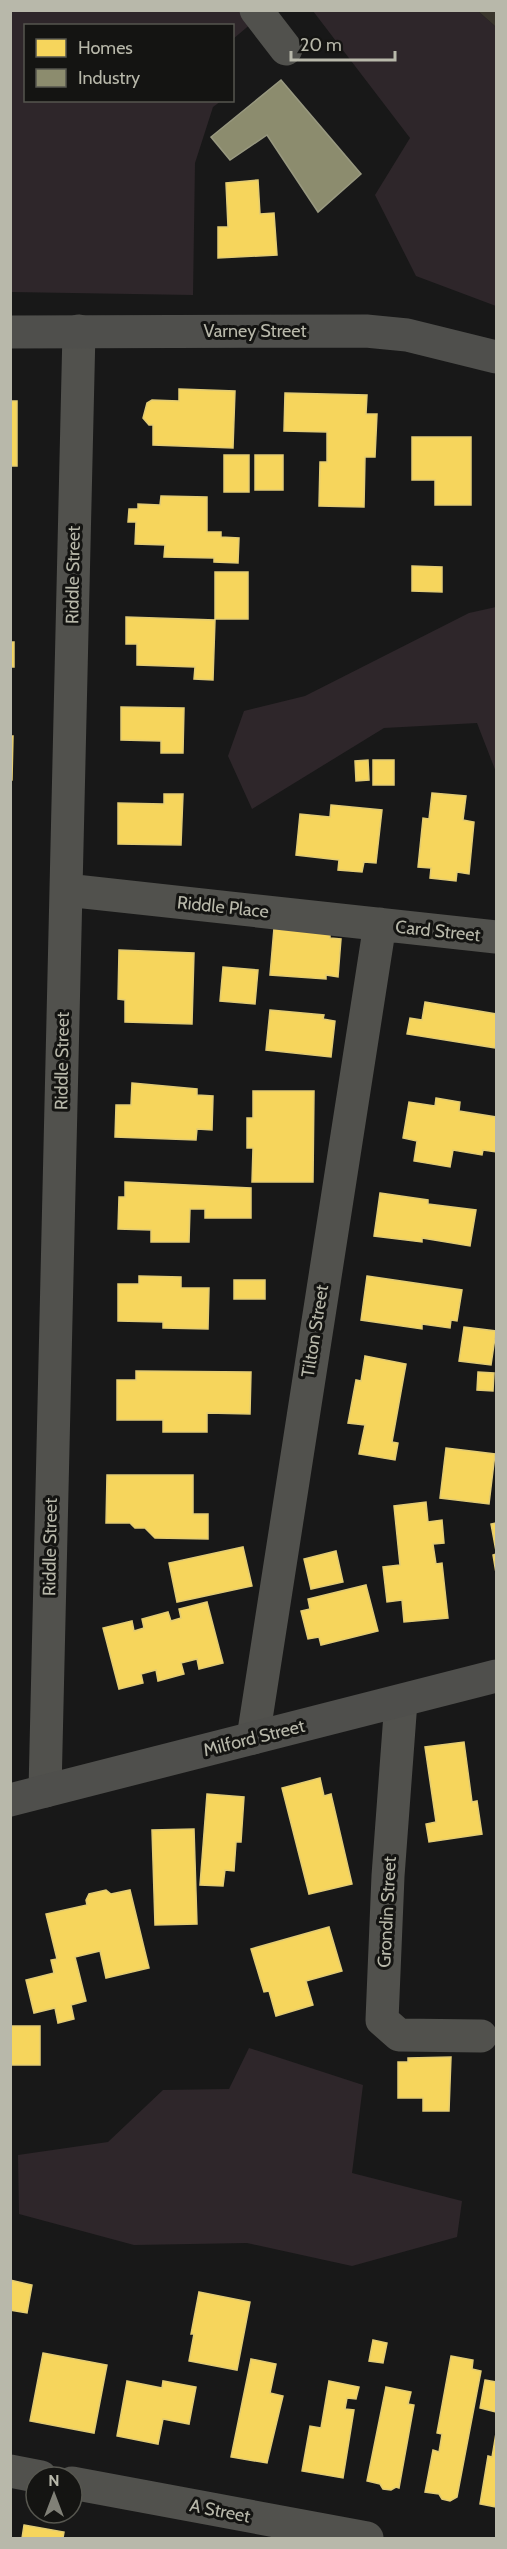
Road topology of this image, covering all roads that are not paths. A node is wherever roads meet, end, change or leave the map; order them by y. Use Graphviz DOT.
graph roads {
  1 [pos="256,10"];
  2 [pos="286,49"];
  3 [pos="79,331"];
  4 [pos="10,332"];
  5 [pos="496,357"];
  6 [pos="66,890"];
  7 [pos="380,924"];
  8 [pos="496,937"];
  9 [pos="496,1676"];
  10 [pos="401,1701"];
  11 [pos="253,1738"];
  12 [pos="45,1791"];
  13 [pos="10,1800"];
  14 [pos="481,2036"];
  15 [pos="84,2485"];
  16 [pos="368,2538"];
  1 -- 2 [label="street"];
  3 -- 4 [label="street, Varney Street"];
  3 -- 5 [label="street, Varney Street"];
  3 -- 6 [label="street, Riddle Street"];
  6 -- 7 [label="street, Riddle Place"];
  6 -- 12 [label="street, Riddle Street"];
  7 -- 8 [label="street, Card Street"];
  7 -- 11 [label="street, Tilton Street"];
  9 -- 10 [label="street, Milford Street"];
  10 -- 11 [label="street, Milford Street"];
  10 -- 14 [label="street, Grondin Street"];
  11 -- 12 [label="street, Milford Street"];
  12 -- 13 [label="street, Milford Street"];
  15 -- 16 [label="street, A Street"];
}
